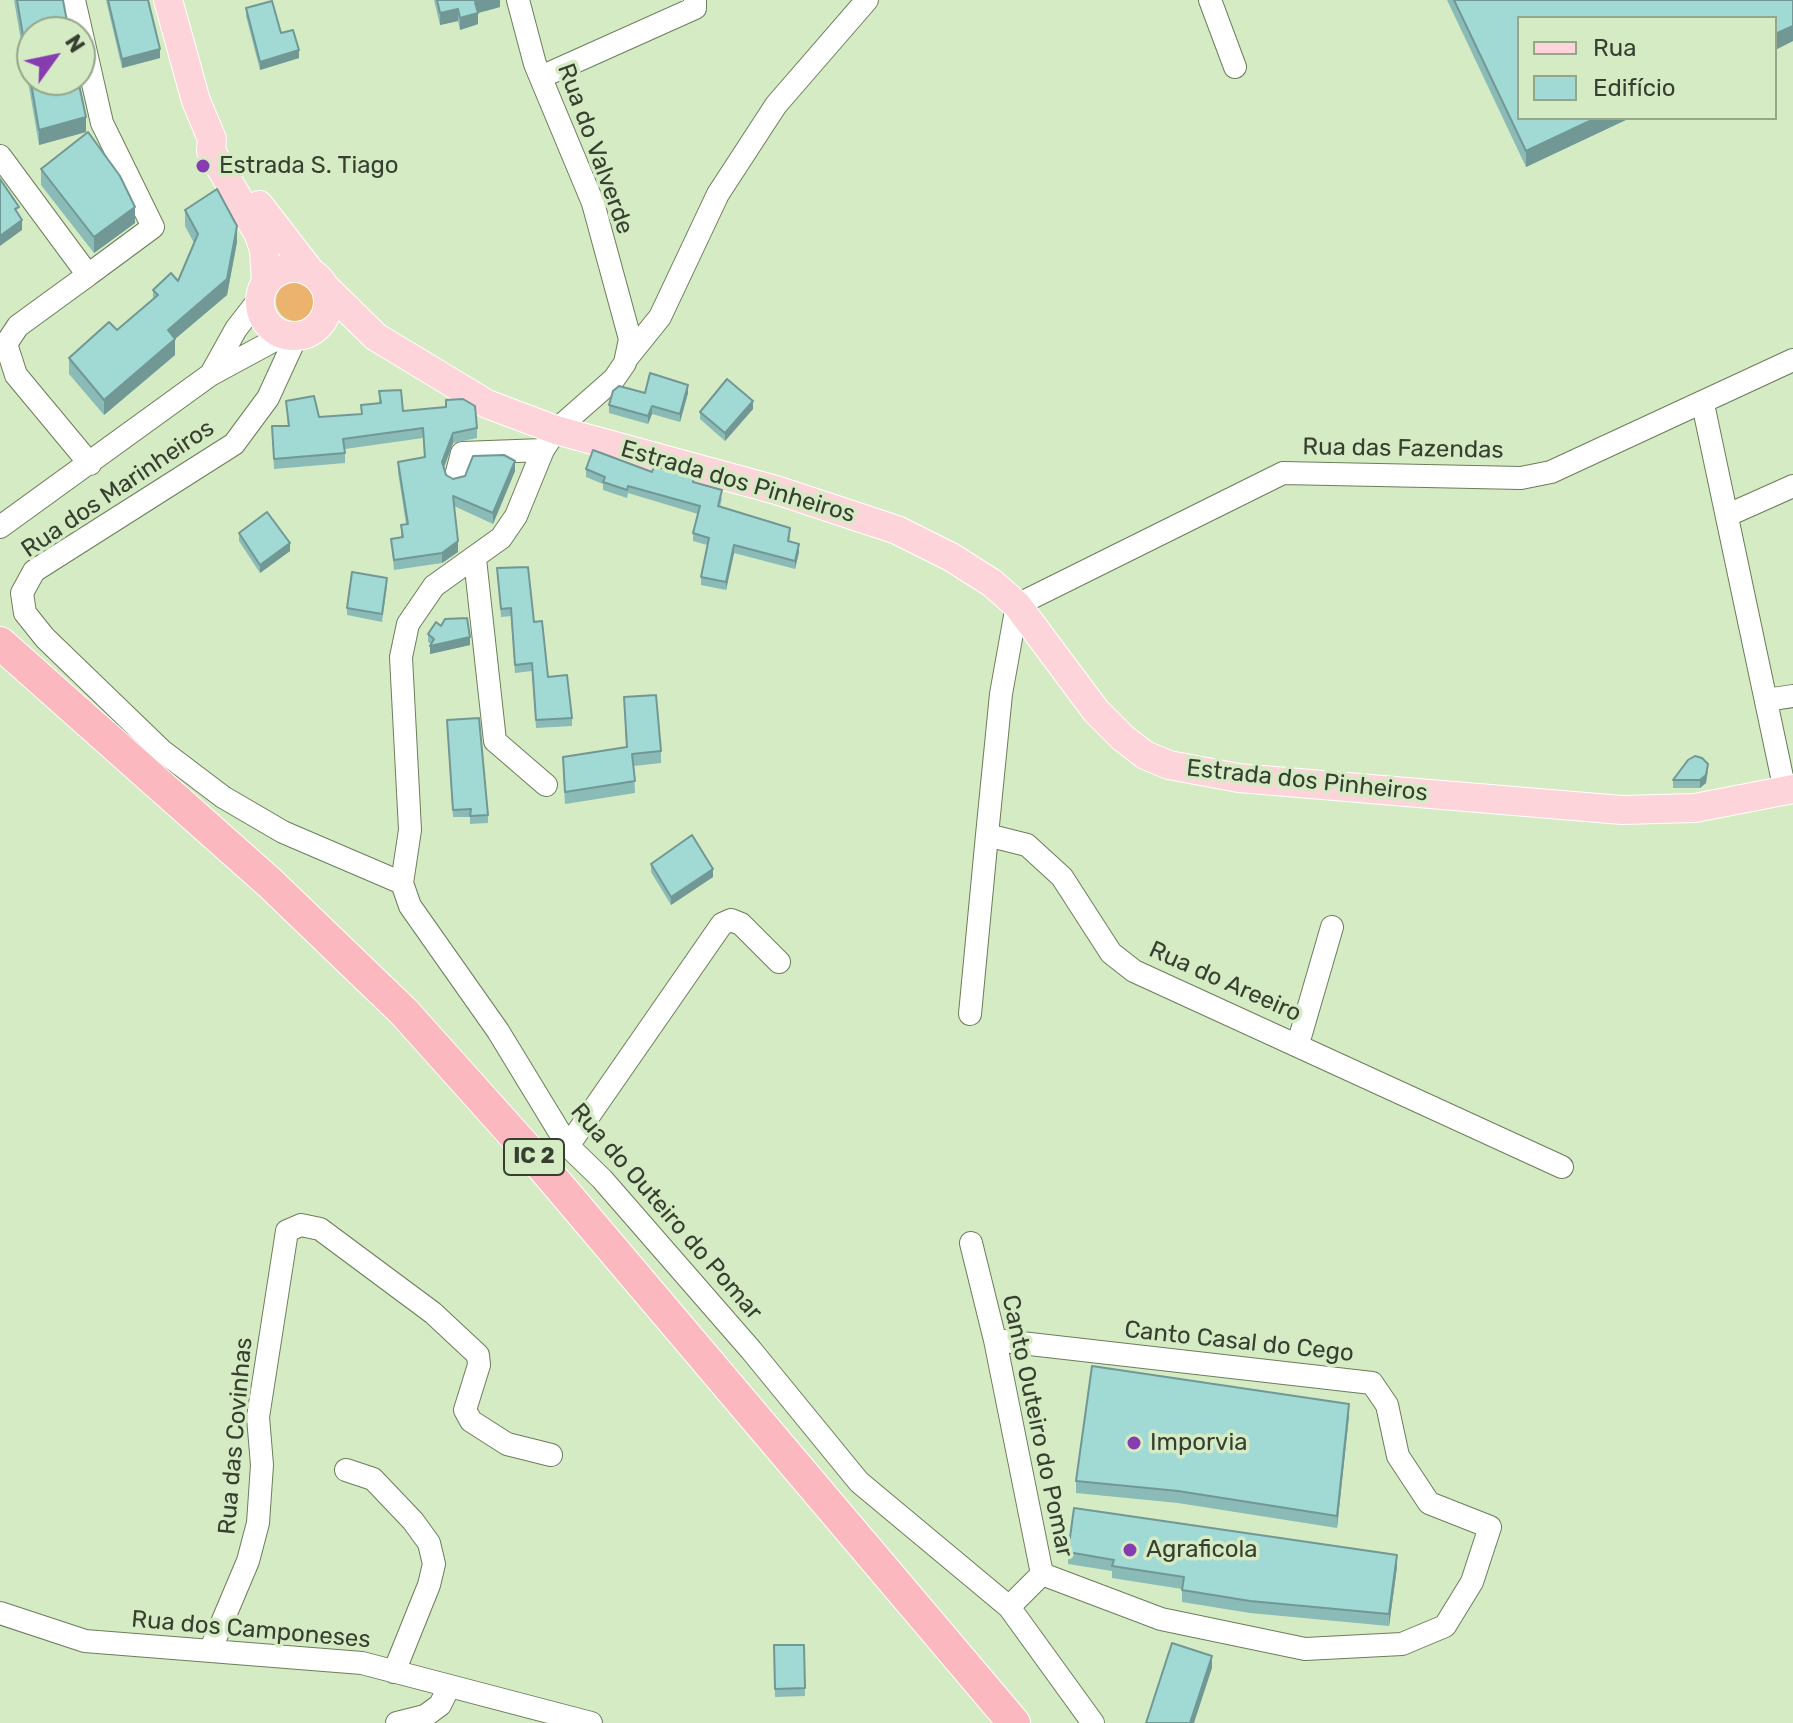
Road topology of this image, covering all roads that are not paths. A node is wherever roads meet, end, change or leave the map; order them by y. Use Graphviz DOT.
graph roads {
  1 [pos="74,0"];
  2 [pos="168,0"];
  3 [pos="518,0"];
  4 [pos="867,0"];
  5 [pos="1210,0"];
  6 [pos="695,4"];
  7 [pos="1235,67"];
  8 [pos="541,77"];
  9 [pos="212,139"];
  10 [pos="0,156"];
  11 [pos="88,275"];
  12 [pos="318,279"];
  13 [pos="263,290"];
  14 [pos="296,335"];
  15 [pos="376,337"];
  16 [pos="1793,360"];
  17 [pos="625,363"];
  18 [pos="210,375"];
  19 [pos="1703,404"];
  20 [pos="550,440"];
  21 [pos="90,464"];
  22 [pos="456,476"];
  23 [pos="1793,486"];
  24 [pos="1728,515"];
  25 [pos="0,527"];
  26 [pos="467,563"];
  27 [pos="1017,605"];
  28 [pos="0,643"];
  29 [pos="0,666"];
  30 [pos="1793,696"];
  31 [pos="1766,700"];
  32 [pos="546,785"];
  33 [pos="1789,790"];
  34 [pos="987,835"];
  35 [pos="402,883"];
  36 [pos="1332,927"];
  37 [pos="779,962"];
  38 [pos="970,1014"];
  39 [pos="1298,1044"];
  40 [pos="568,1146"];
  41 [pos="1562,1167"];
  42 [pos="971,1243"];
  43 [pos="995,1340"];
  44 [pos="551,1455"];
  45 [pos="346,1470"];
  46 [pos="1042,1574"];
  47 [pos="1009,1607"];
  48 [pos="0,1613"];
  49 [pos="210,1651"];
  50 [pos="394,1672"];
  51 [pos="449,1687"];
  52 [pos="397,1723"];
  53 [pos="591,1723"];
  54 [pos="987,1723"];
  55 [pos="1014,1723"];
  56 [pos="1093,1723"];
  1 -- 11 [label="street"];
  2 -- 9 [label="main road"];
  3 -- 8 [label="street, Rua do Valverde"];
  4 -- 17 [label="street"];
  5 -- 7 [label="street"];
  6 -- 8 [label="street"];
  8 -- 17 [label="street, Rua do Valverde"];
  9 -- 12 [label="main road, Estrada dos Pinheiros"];
  9 -- 13 [label="main road"];
  10 -- 11 [label="street"];
  11 -- 21 [label="street"];
  12 -- 13 [label="main road"];
  12 -- 14 [label="main road"];
  12 -- 15 [label="main road, Estrada dos Pinheiros"];
  13 -- 14 [label="main road"];
  13 -- 18 [label="street"];
  14 -- 15 [label="main road"];
  14 -- 18 [label="street"];
  14 -- 35 [label="street, Rua dos Marinheiros"];
  15 -- 20 [label="main road, Estrada dos Pinheiros"];
  16 -- 19 [label="street, Rua das Fazendas"];
  17 -- 20 [label="street"];
  18 -- 21 [label="street"];
  19 -- 24 [label="street"];
  19 -- 27 [label="street, Rua das Fazendas"];
  20 -- 22 [label="street"];
  20 -- 26 [label="street"];
  20 -- 27 [label="main road, Estrada dos Pinheiros"];
  21 -- 25 [label="street"];
  23 -- 24 [label="street"];
  24 -- 31 [label="street"];
  26 -- 32 [label="street"];
  26 -- 35 [label="street"];
  27 -- 33 [label="main road, Estrada dos Pinheiros"];
  27 -- 34 [label="street"];
  28 -- 55 [label="highway, IC 2"];
  29 -- 54 [label="highway, IC 2"];
  30 -- 31 [label="street"];
  31 -- 33 [label="street"];
  34 -- 38 [label="street"];
  34 -- 39 [label="street, Rua do Areeiro"];
  35 -- 40 [label="street, Rua do Outeiro do Pomar"];
  36 -- 39 [label="street"];
  37 -- 40 [label="street"];
  39 -- 41 [label="street, Rua do Areeiro"];
  40 -- 47 [label="street, Rua do Outeiro do Pomar"];
  42 -- 43 [label="street, Canto Outeiro do Pomar"];
  43 -- 46 [label="street, Canto Outeiro do Pomar"];
  43 -- 46 [label="street, Canto Casal do Cego"];
  44 -- 49 [label="street, Rua das Covinhas"];
  45 -- 50 [label="street"];
  46 -- 47 [label="street, Canto Outeiro do Pomar"];
  47 -- 56 [label="street, Rua do Outeiro do Pomar"];
  48 -- 49 [label="street, Rua dos Camponeses"];
  49 -- 50 [label="street, Rua dos Camponeses"];
  50 -- 51 [label="street, Rua dos Camponeses"];
  51 -- 52 [label="street"];
  51 -- 53 [label="street, Rua dos Camponeses"];
}
